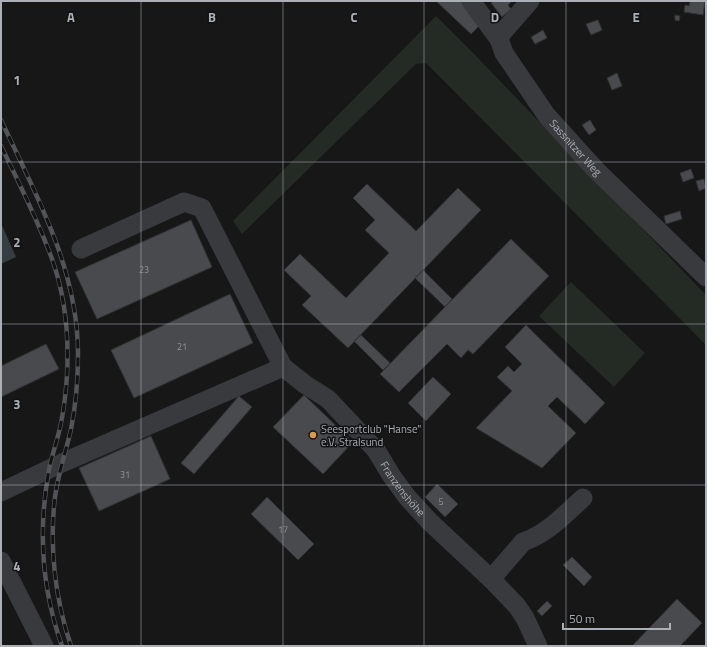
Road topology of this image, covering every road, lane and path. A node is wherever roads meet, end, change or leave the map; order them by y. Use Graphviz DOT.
graph roads {
  1 [pos="471,1"];
  2 [pos="530,1"];
  3 [pos="499,39"];
  4 [pos="81,249"];
  5 [pos="706,277"];
  6 [pos="283,367"];
  7 [pos="1,492"];
  8 [pos="583,498"];
  9 [pos="1,561"];
  10 [pos="491,579"];
  11 [pos="44,646"];
  12 [pos="538,646"];
  1 -- 3 [label="street, Sassnitzer Weg"];
  2 -- 3 [label="street"];
  3 -- 5 [label="street, Sassnitzer Weg"];
  4 -- 6 [label="street"];
  6 -- 7 [label="street"];
  6 -- 10 [label="street, Franzenshöhe"];
  8 -- 10 [label="street"];
  9 -- 11 [label="street"];
  10 -- 12 [label="street, Franzenshöhe"];
}
